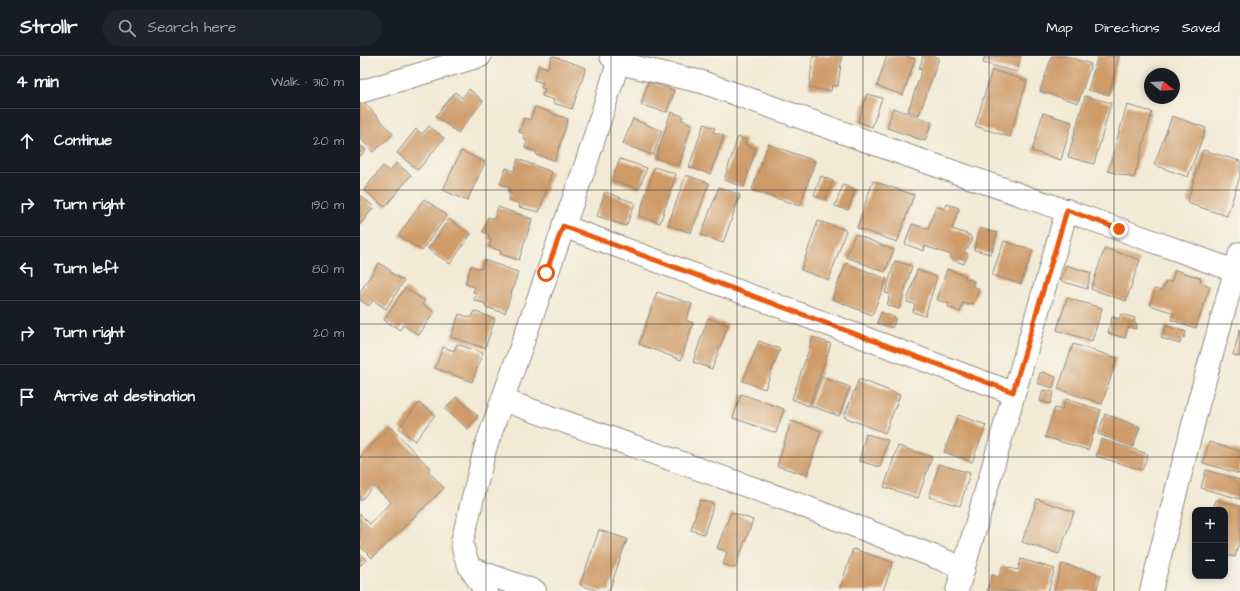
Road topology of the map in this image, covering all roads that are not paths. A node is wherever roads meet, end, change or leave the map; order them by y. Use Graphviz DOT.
graph roads {
  1 [pos="480,56"];
  2 [pos="615,60"];
  3 [pos="360,92"];
  4 [pos="1067,210"];
  5 [pos="563,226"];
  6 [pos="1238,262"];
  7 [pos="1013,392"];
  8 [pos="503,400"];
  9 [pos="470,568"];
  10 [pos="964,568"];
  11 [pos="486,591"];
  12 [pos="535,591"];
  13 [pos="957,591"];
  14 [pos="1151,591"];
  1 -- 3 [label="street"];
  2 -- 4 [label="street"];
  2 -- 5 [label="street"];
  4 -- 6 [label="street"];
  4 -- 7 [label="street"];
  5 -- 7 [label="street"];
  5 -- 8 [label="street"];
  6 -- 14 [label="street"];
  7 -- 10 [label="street"];
  8 -- 9 [label="street"];
  8 -- 10 [label="street"];
  9 -- 11 [label="street"];
  9 -- 12 [label="street"];
  10 -- 13 [label="street"];
}
